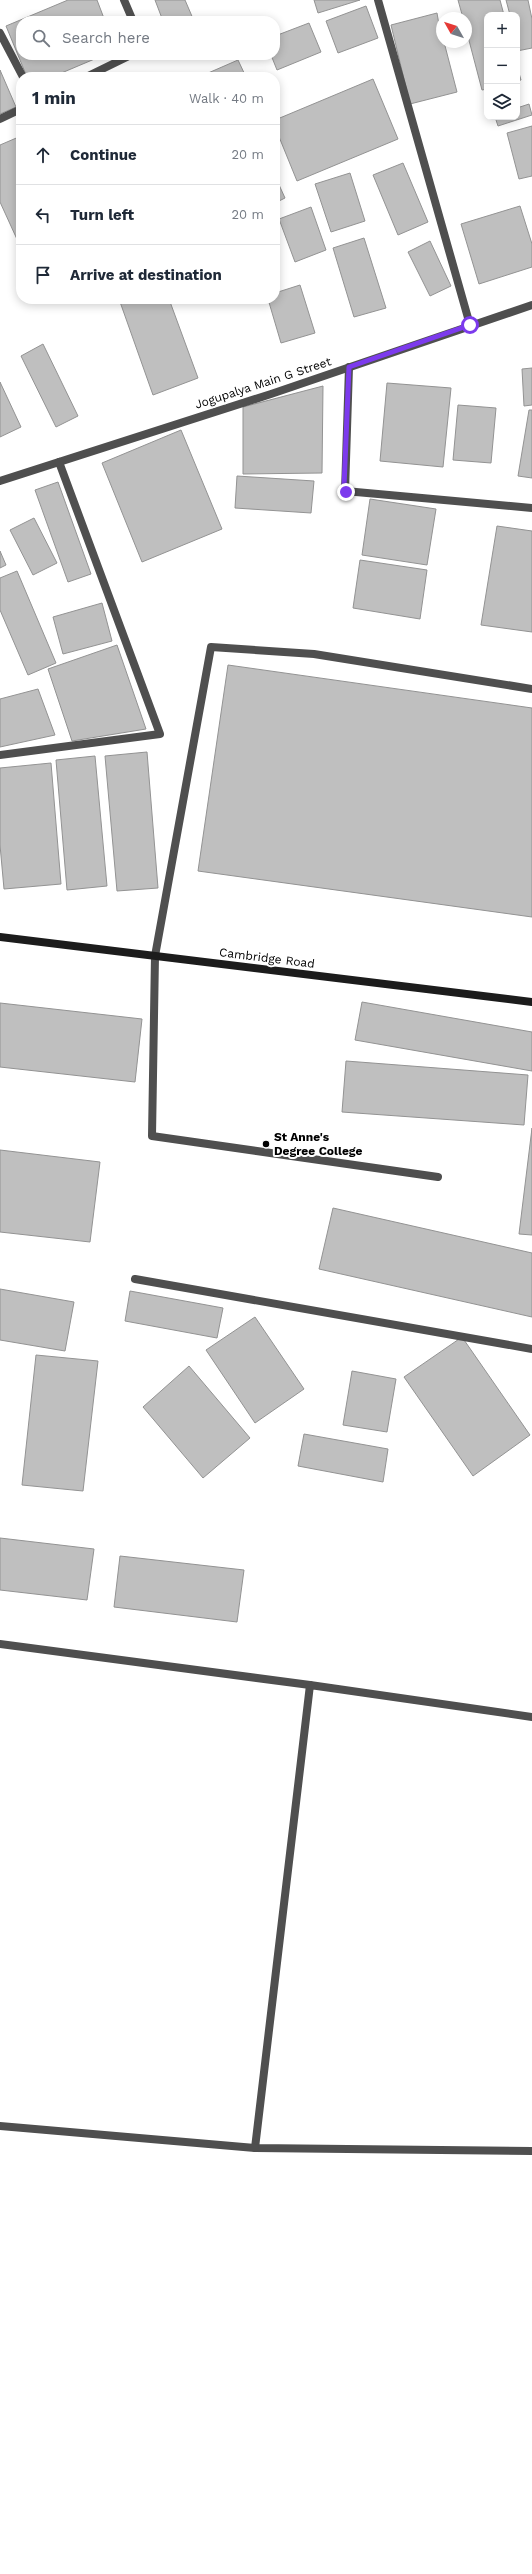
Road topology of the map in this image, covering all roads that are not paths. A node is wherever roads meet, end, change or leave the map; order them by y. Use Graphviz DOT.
graph roads {
  1 [pos="124,0"];
  2 [pos="378,0"];
  3 [pos="131,16"];
  4 [pos="0,33"];
  5 [pos="121,60"];
  6 [pos="20,72"];
  7 [pos="96,72"];
  8 [pos="16,111"];
  9 [pos="0,119"];
  10 [pos="532,305"];
  11 [pos="470,325"];
  12 [pos="349,367"];
  13 [pos="59,462"];
  14 [pos="0,482"];
  15 [pos="532,508"];
  16 [pos="532,689"];
  17 [pos="0,755"];
  18 [pos="0,937"];
  19 [pos="155,956"];
  20 [pos="532,1002"];
  21 [pos="438,1176"];
  22 [pos="135,1278"];
  23 [pos="532,1349"];
  24 [pos="0,1644"];
  25 [pos="310,1685"];
  26 [pos="532,1717"];
  27 [pos="0,2126"];
  28 [pos="255,2148"];
  29 [pos="532,2151"];
  1 -- 3 [label="street"];
  2 -- 11 [label="street"];
  4 -- 6 [label="street"];
  5 -- 7 [label="street"];
  8 -- 9 [label="street"];
  10 -- 11 [label="street, Jogupalya Main G Street"];
  11 -- 12 [label="street, Jogupalya Main G Street"];
  12 -- 13 [label="street, Jogupalya Main G Street"];
  12 -- 15 [label="street"];
  13 -- 14 [label="street, Jogupalya Main G Street"];
  13 -- 17 [label="street"];
  16 -- 19 [label="street"];
  18 -- 19 [label="street, Cambridge Road"];
  19 -- 20 [label="street, Cambridge Road"];
  19 -- 21 [label="street"];
  22 -- 23 [label="street"];
  24 -- 25 [label="street"];
  25 -- 26 [label="street"];
  25 -- 28 [label="street"];
  27 -- 28 [label="street"];
  28 -- 29 [label="street"];
}
